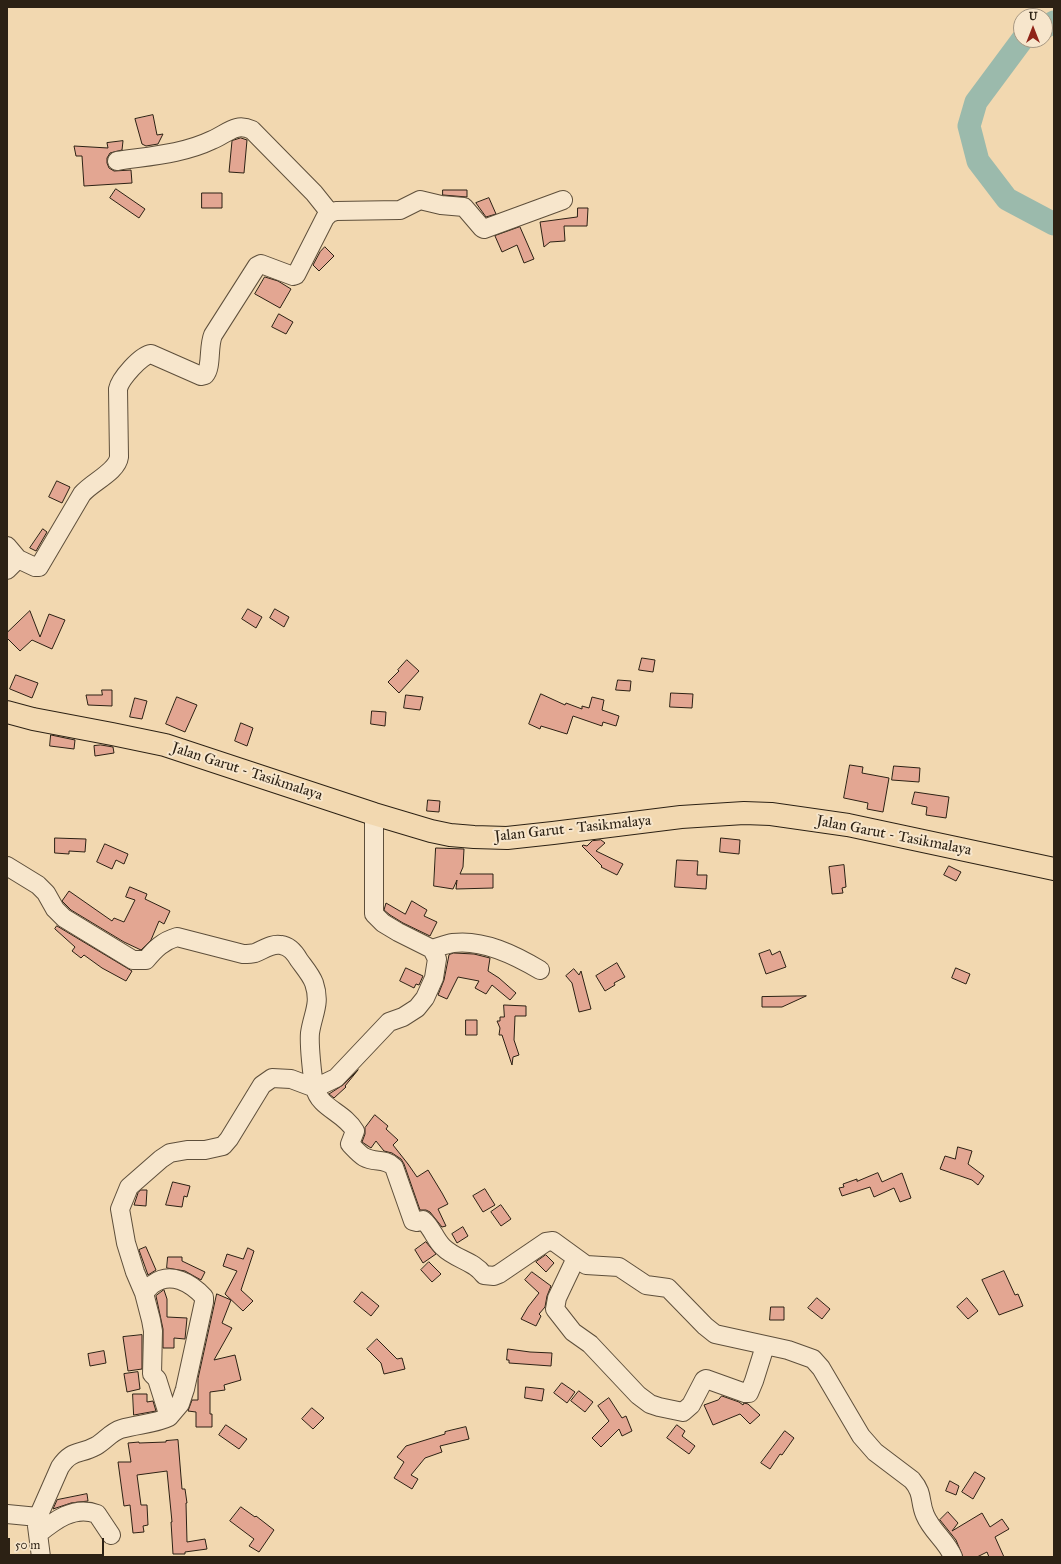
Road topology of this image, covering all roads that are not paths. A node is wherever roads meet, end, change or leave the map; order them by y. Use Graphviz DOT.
graph roads {
  1 [pos="117,161"];
  2 [pos="563,200"];
  3 [pos="330,213"];
  4 [pos="11,558"];
  5 [pos="7,712"];
  6 [pos="374,814"];
  7 [pos="7,866"];
  8 [pos="1054,869"];
  9 [pos="432,949"];
  10 [pos="540,970"];
  11 [pos="315,1088"];
  12 [pos="576,1258"];
  13 [pos="144,1293"];
  14 [pos="765,1346"];
  15 [pos="169,1417"];
  16 [pos="7,1514"];
  17 [pos="38,1526"];
  18 [pos="111,1534"];
  19 [pos="41,1557"];
  20 [pos="953,1557"];
  1 -- 3 [label="street"];
  2 -- 3 [label="street"];
  3 -- 4 [label="street"];
  5 -- 6 [label="main road, Jalan Garut - Tasikmalaya"];
  6 -- 8 [label="main road, Jalan Garut - Tasikmalaya"];
  6 -- 9 [label="street"];
  7 -- 11 [label="street"];
  9 -- 10 [label="street"];
  9 -- 11 [label="street"];
  11 -- 12 [label="street"];
  11 -- 13 [label="street"];
  12 -- 14 [label="street"];
  12 -- 14 [label="street"];
  13 -- 15 [label="street"];
  13 -- 15 [label="street"];
  14 -- 20 [label="street"];
  15 -- 17 [label="street"];
  16 -- 17 [label="street"];
  17 -- 18 [label="street"];
  17 -- 19 [label="street"];
}
